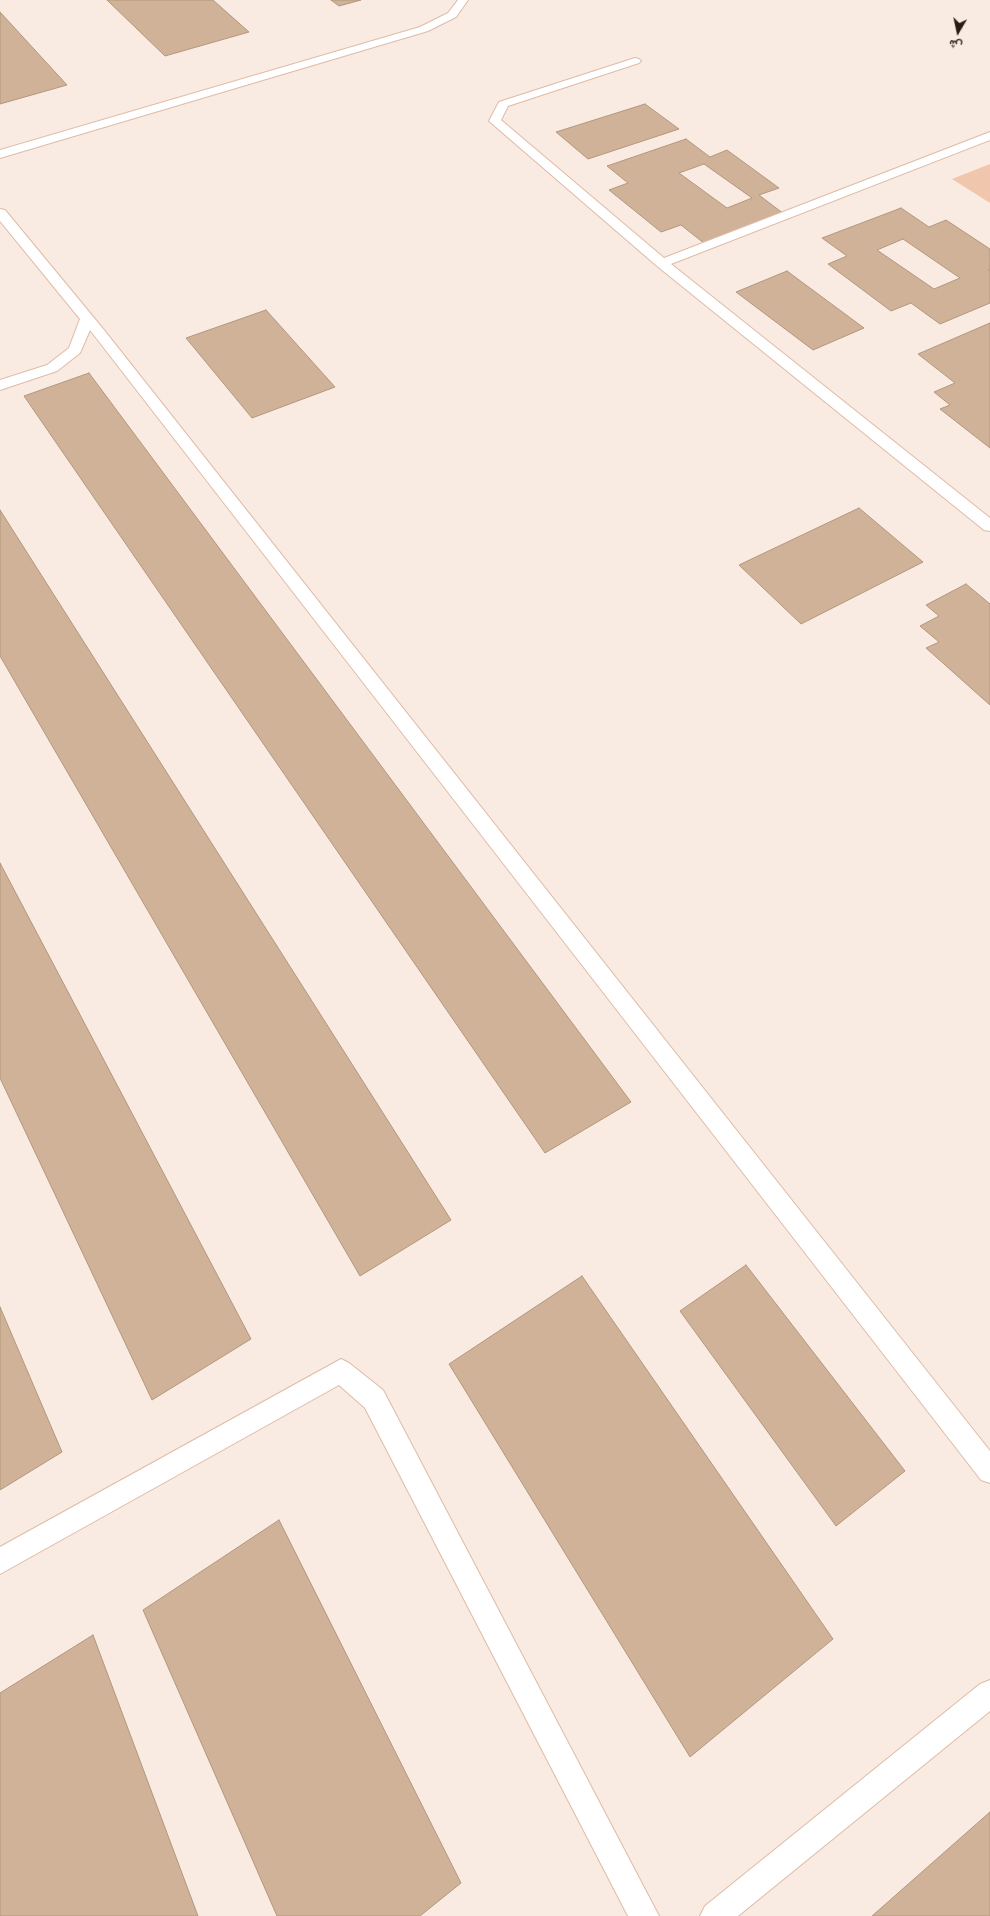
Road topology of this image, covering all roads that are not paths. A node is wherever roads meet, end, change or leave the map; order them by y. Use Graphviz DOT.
graph roads {
  1 [pos="463,0"];
  2 [pos="635,61"];
  3 [pos="990,136"];
  4 [pos="0,154"];
  5 [pos="0,213"];
  6 [pos="662,263"];
  7 [pos="87,319"];
  8 [pos="0,385"];
  9 [pos="990,526"];
  10 [pos="990,1471"];
  11 [pos="0,1561"];
  12 [pos="990,1694"];
  13 [pos="644,1916"];
  14 [pos="715,1916"];
  1 -- 4 [label="lane"];
  2 -- 6 [label="lane"];
  3 -- 6 [label="lane"];
  5 -- 7 [label="lane"];
  6 -- 9 [label="lane"];
  7 -- 8 [label="lane"];
  7 -- 10 [label="lane"];
  11 -- 13 [label="lane"];
  12 -- 14 [label="lane"];
}
